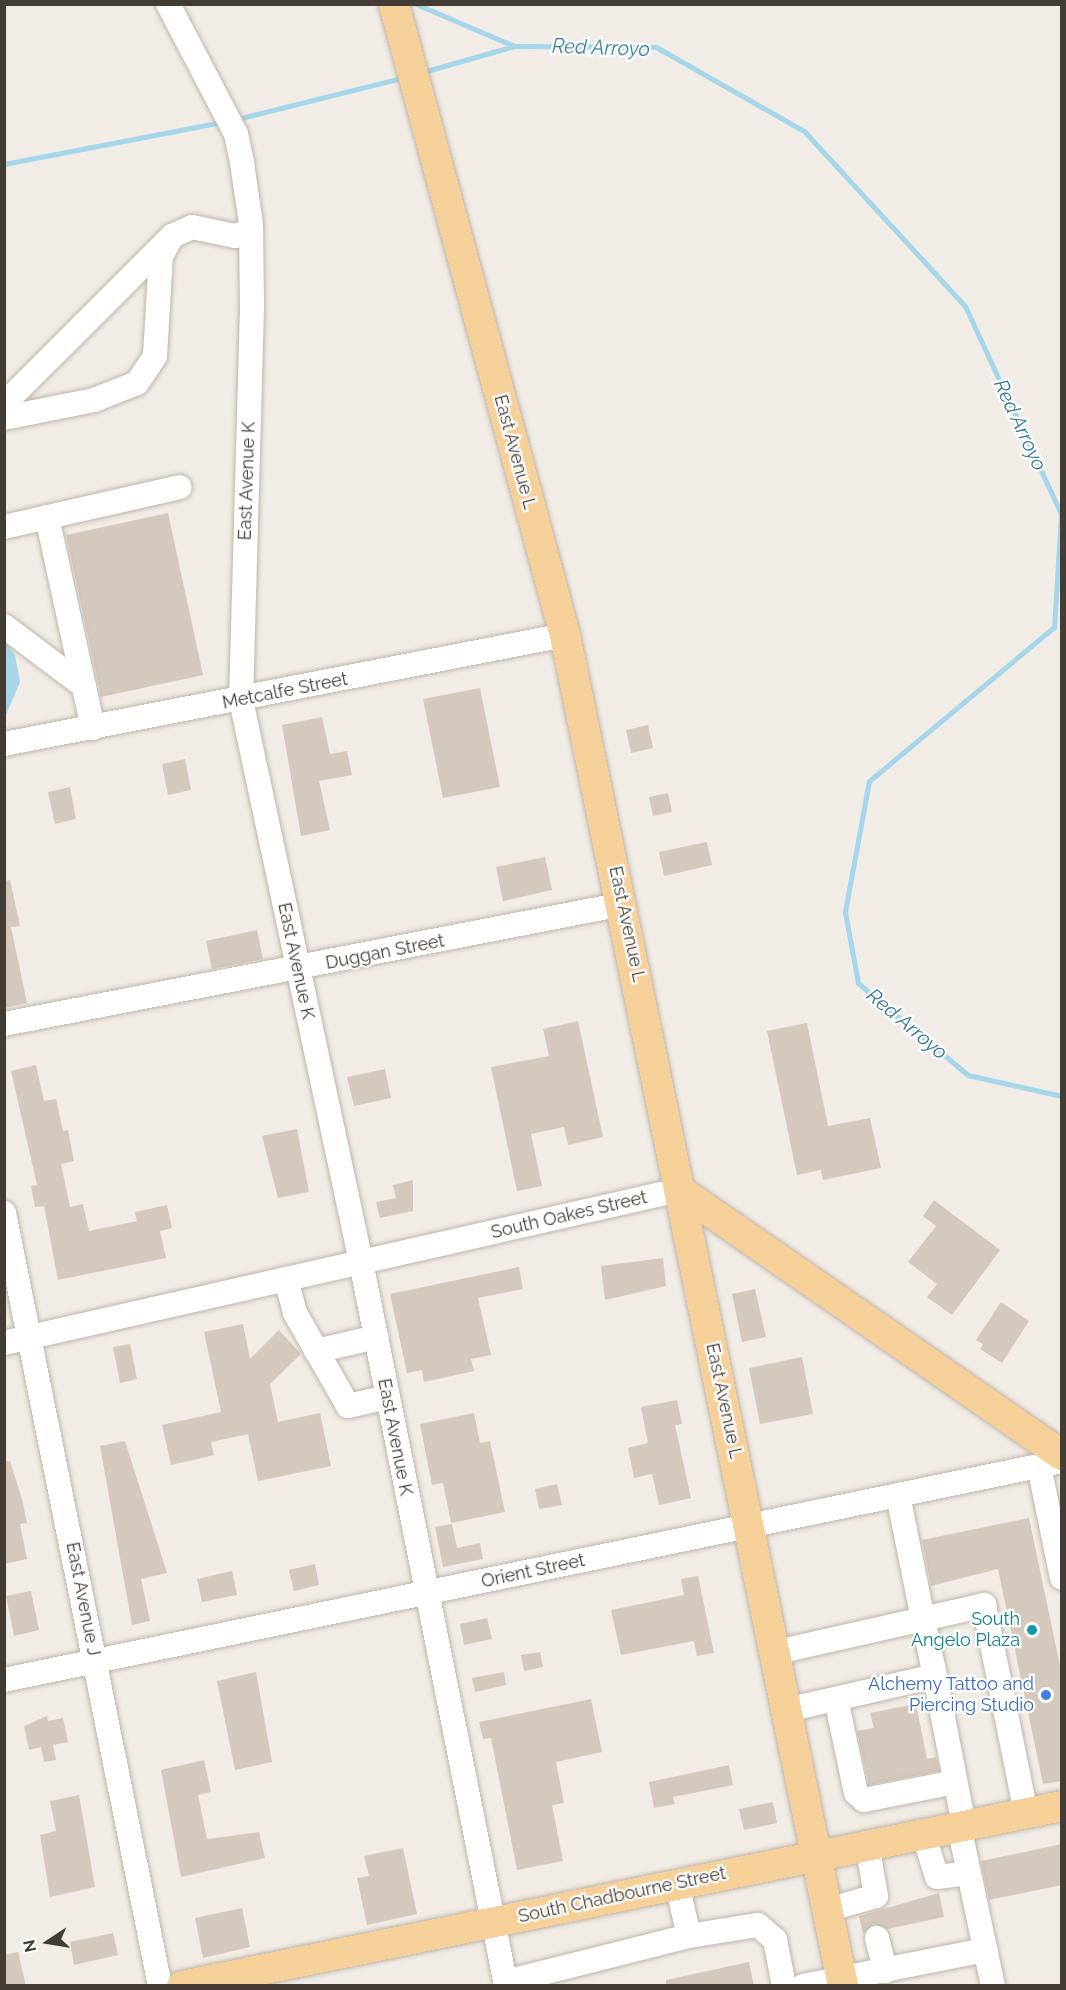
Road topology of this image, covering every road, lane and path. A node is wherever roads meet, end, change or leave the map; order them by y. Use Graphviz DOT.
graph roads {
  1 [pos="168,4"];
  2 [pos="394,4"];
  3 [pos="251,231"];
  4 [pos="172,236"];
  5 [pos="4,404"];
  6 [pos="4,418"];
  7 [pos="180,487"];
  8 [pos="47,517"];
  9 [pos="4,527"];
  10 [pos="4,626"];
  11 [pos="565,635"];
  12 [pos="84,686"];
  13 [pos="241,700"];
  14 [pos="93,728"];
  15 [pos="4,744"];
  16 [pos="623,904"];
  17 [pos="297,969"];
  18 [pos="4,1024"];
  19 [pos="679,1190"];
  20 [pos="4,1213"];
  21 [pos="361,1262"];
  22 [pos="286,1279"];
  23 [pos="376,1337"];
  24 [pos="32,1338"];
  25 [pos="4,1343"];
  26 [pos="316,1351"];
  27 [pos="387,1397"];
  28 [pos="1054,1461"];
  29 [pos="898,1495"];
  30 [pos="751,1526"];
  31 [pos="1062,1578"];
  32 [pos="426,1593"];
  33 [pos="923,1619"];
  34 [pos="777,1652"];
  35 [pos="96,1661"];
  36 [pos="935,1676"];
  37 [pos="4,1680"];
  38 [pos="836,1699"];
  39 [pos="788,1710"];
  40 [pos="955,1782"];
  41 [pos="1062,1806"];
  42 [pos="1026,1813"];
  43 [pos="962,1826"];
  44 [pos="923,1833"];
  45 [pos="867,1844"];
  46 [pos="816,1855"];
  47 [pos="969,1873"];
  48 [pos="677,1884"];
  49 [pos="827,1910"];
  50 [pos="495,1921"];
  51 [pos="689,1936"];
  52 [pos="878,1938"];
  53 [pos="985,1950"];
  54 [pos="885,1971"];
  55 [pos="842,1982"];
  56 [pos="506,1984"];
  57 [pos="160,1986"];
  58 [pos="183,1986"];
  59 [pos="784,1986"];
  60 [pos="803,1986"];
  61 [pos="993,1986"];
  1 -- 3 [label="street, East Avenue K"];
  2 -- 11 [label="main road, East Avenue L"];
  3 -- 4 [label="street"];
  3 -- 13 [label="street, East Avenue K"];
  4 -- 5 [label="street"];
  4 -- 6 [label="street"];
  7 -- 8 [label="street"];
  8 -- 9 [label="street"];
  8 -- 12 [label="street"];
  10 -- 12 [label="street"];
  11 -- 13 [label="street, Metcalfe Street"];
  11 -- 16 [label="main road, East Avenue L"];
  12 -- 14 [label="street"];
  13 -- 14 [label="street, Metcalfe Street"];
  13 -- 17 [label="street, East Avenue K"];
  14 -- 15 [label="street, Metcalfe Street"];
  16 -- 17 [label="street, Duggan Street"];
  16 -- 19 [label="main road, East Avenue L"];
  17 -- 18 [label="street, Duggan Street"];
  17 -- 21 [label="street, East Avenue K"];
  19 -- 21 [label="street, South Oakes Street"];
  19 -- 28 [label="main road"];
  19 -- 30 [label="main road, East Avenue L"];
  20 -- 24 [label="street, East Avenue J"];
  21 -- 22 [label="street, South Oakes Street"];
  21 -- 23 [label="street, East Avenue K"];
  22 -- 24 [label="street, South Oakes Street"];
  22 -- 26 [label="street"];
  23 -- 26 [label="street"];
  23 -- 27 [label="street, East Avenue K"];
  24 -- 25 [label="street, South Oakes Street"];
  24 -- 35 [label="street, East Avenue J"];
  26 -- 27 [label="street"];
  27 -- 32 [label="street, East Avenue K"];
  28 -- 29 [label="street, Orient Street"];
  28 -- 31 [label="street"];
  29 -- 30 [label="street, Orient Street"];
  29 -- 33 [label="street"];
  30 -- 32 [label="street, Orient Street"];
  30 -- 34 [label="main road, East Avenue L"];
  32 -- 35 [label="street, Orient Street"];
  32 -- 50 [label="street, East Avenue K"];
  33 -- 34 [label="street"];
  33 -- 36 [label="street"];
  33 -- 42 [label="street"];
  34 -- 39 [label="main road, East Avenue L"];
  35 -- 37 [label="street, Orient Street"];
  35 -- 57 [label="street, East Avenue J"];
  36 -- 38 [label="street"];
  36 -- 40 [label="street"];
  38 -- 39 [label="street"];
  38 -- 40 [label="street"];
  39 -- 46 [label="main road, East Avenue L"];
  40 -- 43 [label="street"];
  41 -- 42 [label="main road, South Chadbourne Street"];
  42 -- 43 [label="main road, South Chadbourne Street"];
  43 -- 44 [label="main road, South Chadbourne Street"];
  43 -- 47 [label="street"];
  44 -- 45 [label="main road, South Chadbourne Street"];
  44 -- 47 [label="street"];
  45 -- 46 [label="main road, South Chadbourne Street"];
  45 -- 49 [label="street"];
  46 -- 48 [label="main road, South Chadbourne Street"];
  46 -- 49 [label="main road, East Avenue L"];
  47 -- 53 [label="street"];
  48 -- 50 [label="main road, South Chadbourne Street"];
  48 -- 51 [label="street"];
  49 -- 55 [label="main road, East Avenue L"];
  50 -- 56 [label="street, East Avenue K"];
  50 -- 58 [label="main road, South Chadbourne Street"];
  51 -- 56 [label="street"];
  51 -- 59 [label="street"];
  52 -- 54 [label="street"];
  53 -- 54 [label="street"];
  53 -- 61 [label="street"];
  54 -- 55 [label="street"];
  55 -- 60 [label="street"];
}
